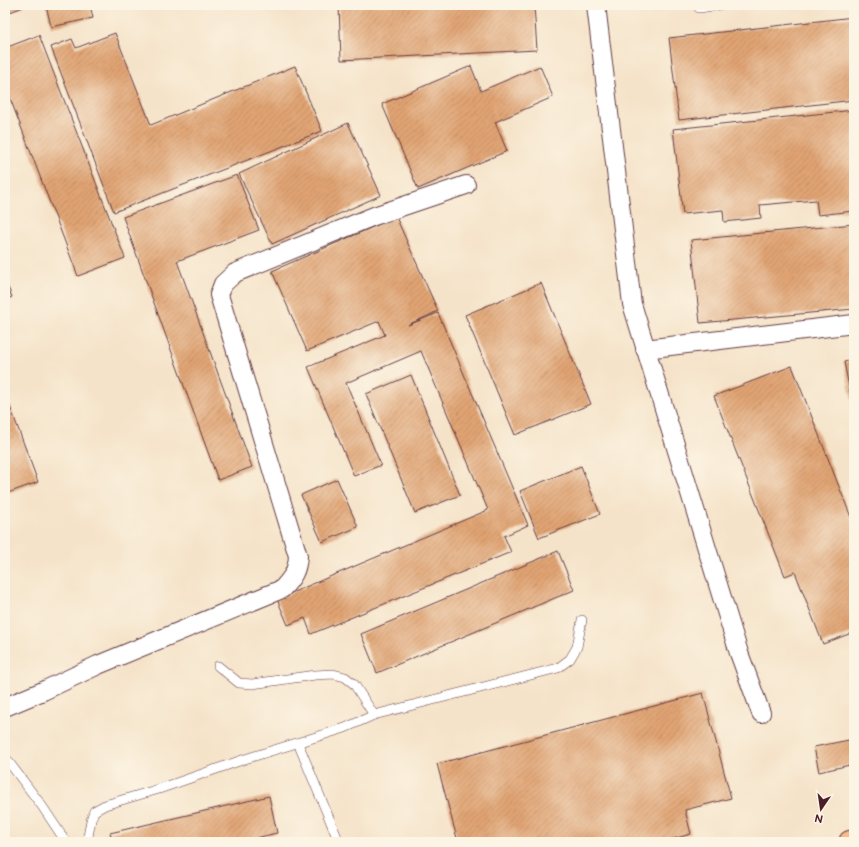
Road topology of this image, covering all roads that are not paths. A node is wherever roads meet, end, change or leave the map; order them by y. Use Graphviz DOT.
graph roads {
  1 [pos="596,5"];
  2 [pos="720,5"];
  3 [pos="699,8"];
  4 [pos="466,185"];
  5 [pos="854,324"];
  6 [pos="645,349"];
  7 [pos="582,620"];
  8 [pos="218,666"];
  9 [pos="5,707"];
  10 [pos="761,713"];
  11 [pos="374,715"];
  12 [pos="298,743"];
  13 [pos="5,757"];
  14 [pos="854,841"];
  15 [pos="66,842"];
  16 [pos="87,842"];
  17 [pos="339,842"];
  18 [pos="850,842"];
  1 -- 6 [label="street"];
  2 -- 3 [label="lane"];
  4 -- 9 [label="street"];
  5 -- 6 [label="street"];
  6 -- 10 [label="street"];
  7 -- 11 [label="lane"];
  8 -- 11 [label="lane"];
  11 -- 12 [label="lane"];
  12 -- 16 [label="lane"];
  12 -- 17 [label="lane"];
  13 -- 15 [label="lane"];
  14 -- 18 [label="highway"];
}
